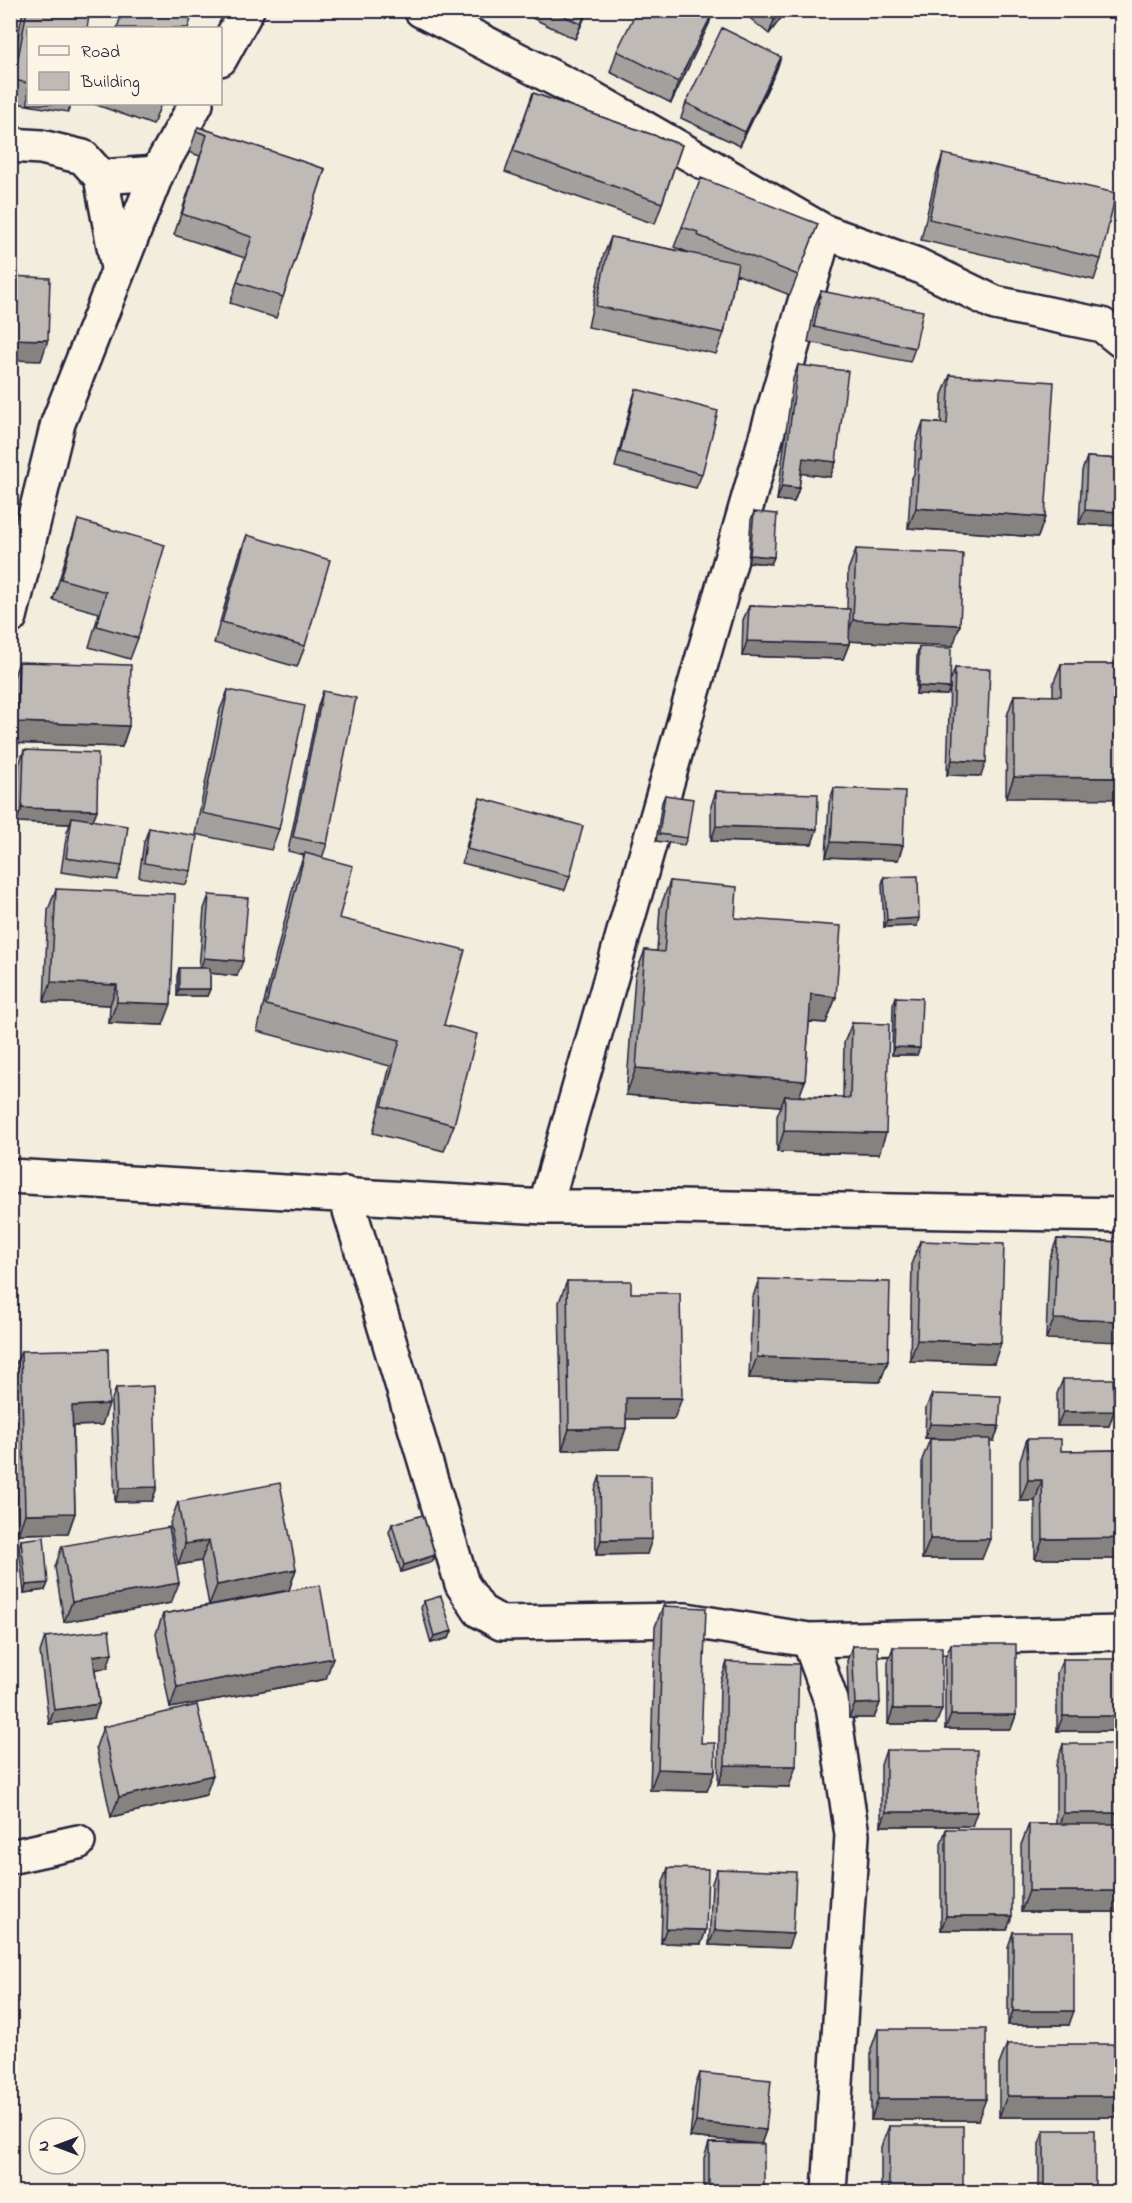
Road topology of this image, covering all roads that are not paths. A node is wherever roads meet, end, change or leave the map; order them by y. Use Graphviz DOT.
graph roads {
  1 [pos="247,10"];
  2 [pos="422,10"];
  3 [pos="222,55"];
  4 [pos="195,105"];
  5 [pos="10,145"];
  6 [pos="157,173"];
  7 [pos="101,177"];
  8 [pos="825,232"];
  9 [pos="118,268"];
  10 [pos="1122,341"];
  11 [pos="10,617"];
  12 [pos="10,1176"];
  13 [pos="345,1194"];
  14 [pos="545,1207"];
  15 [pos="1122,1215"];
  16 [pos="1122,1633"];
  17 [pos="809,1640"];
  18 [pos="78,1842"];
  19 [pos="10,1857"];
  20 [pos="829,2193"];
  1 -- 3 [label="street"];
  2 -- 8 [label="street"];
  4 -- 6 [label="street"];
  5 -- 7 [label="street"];
  6 -- 7 [label="street"];
  6 -- 9 [label="street"];
  7 -- 9 [label="street"];
  8 -- 10 [label="street"];
  8 -- 14 [label="street"];
  9 -- 11 [label="street"];
  12 -- 13 [label="street"];
  13 -- 14 [label="street"];
  13 -- 17 [label="street"];
  14 -- 15 [label="street"];
  16 -- 17 [label="street"];
  17 -- 20 [label="street"];
  18 -- 19 [label="street"];
}
